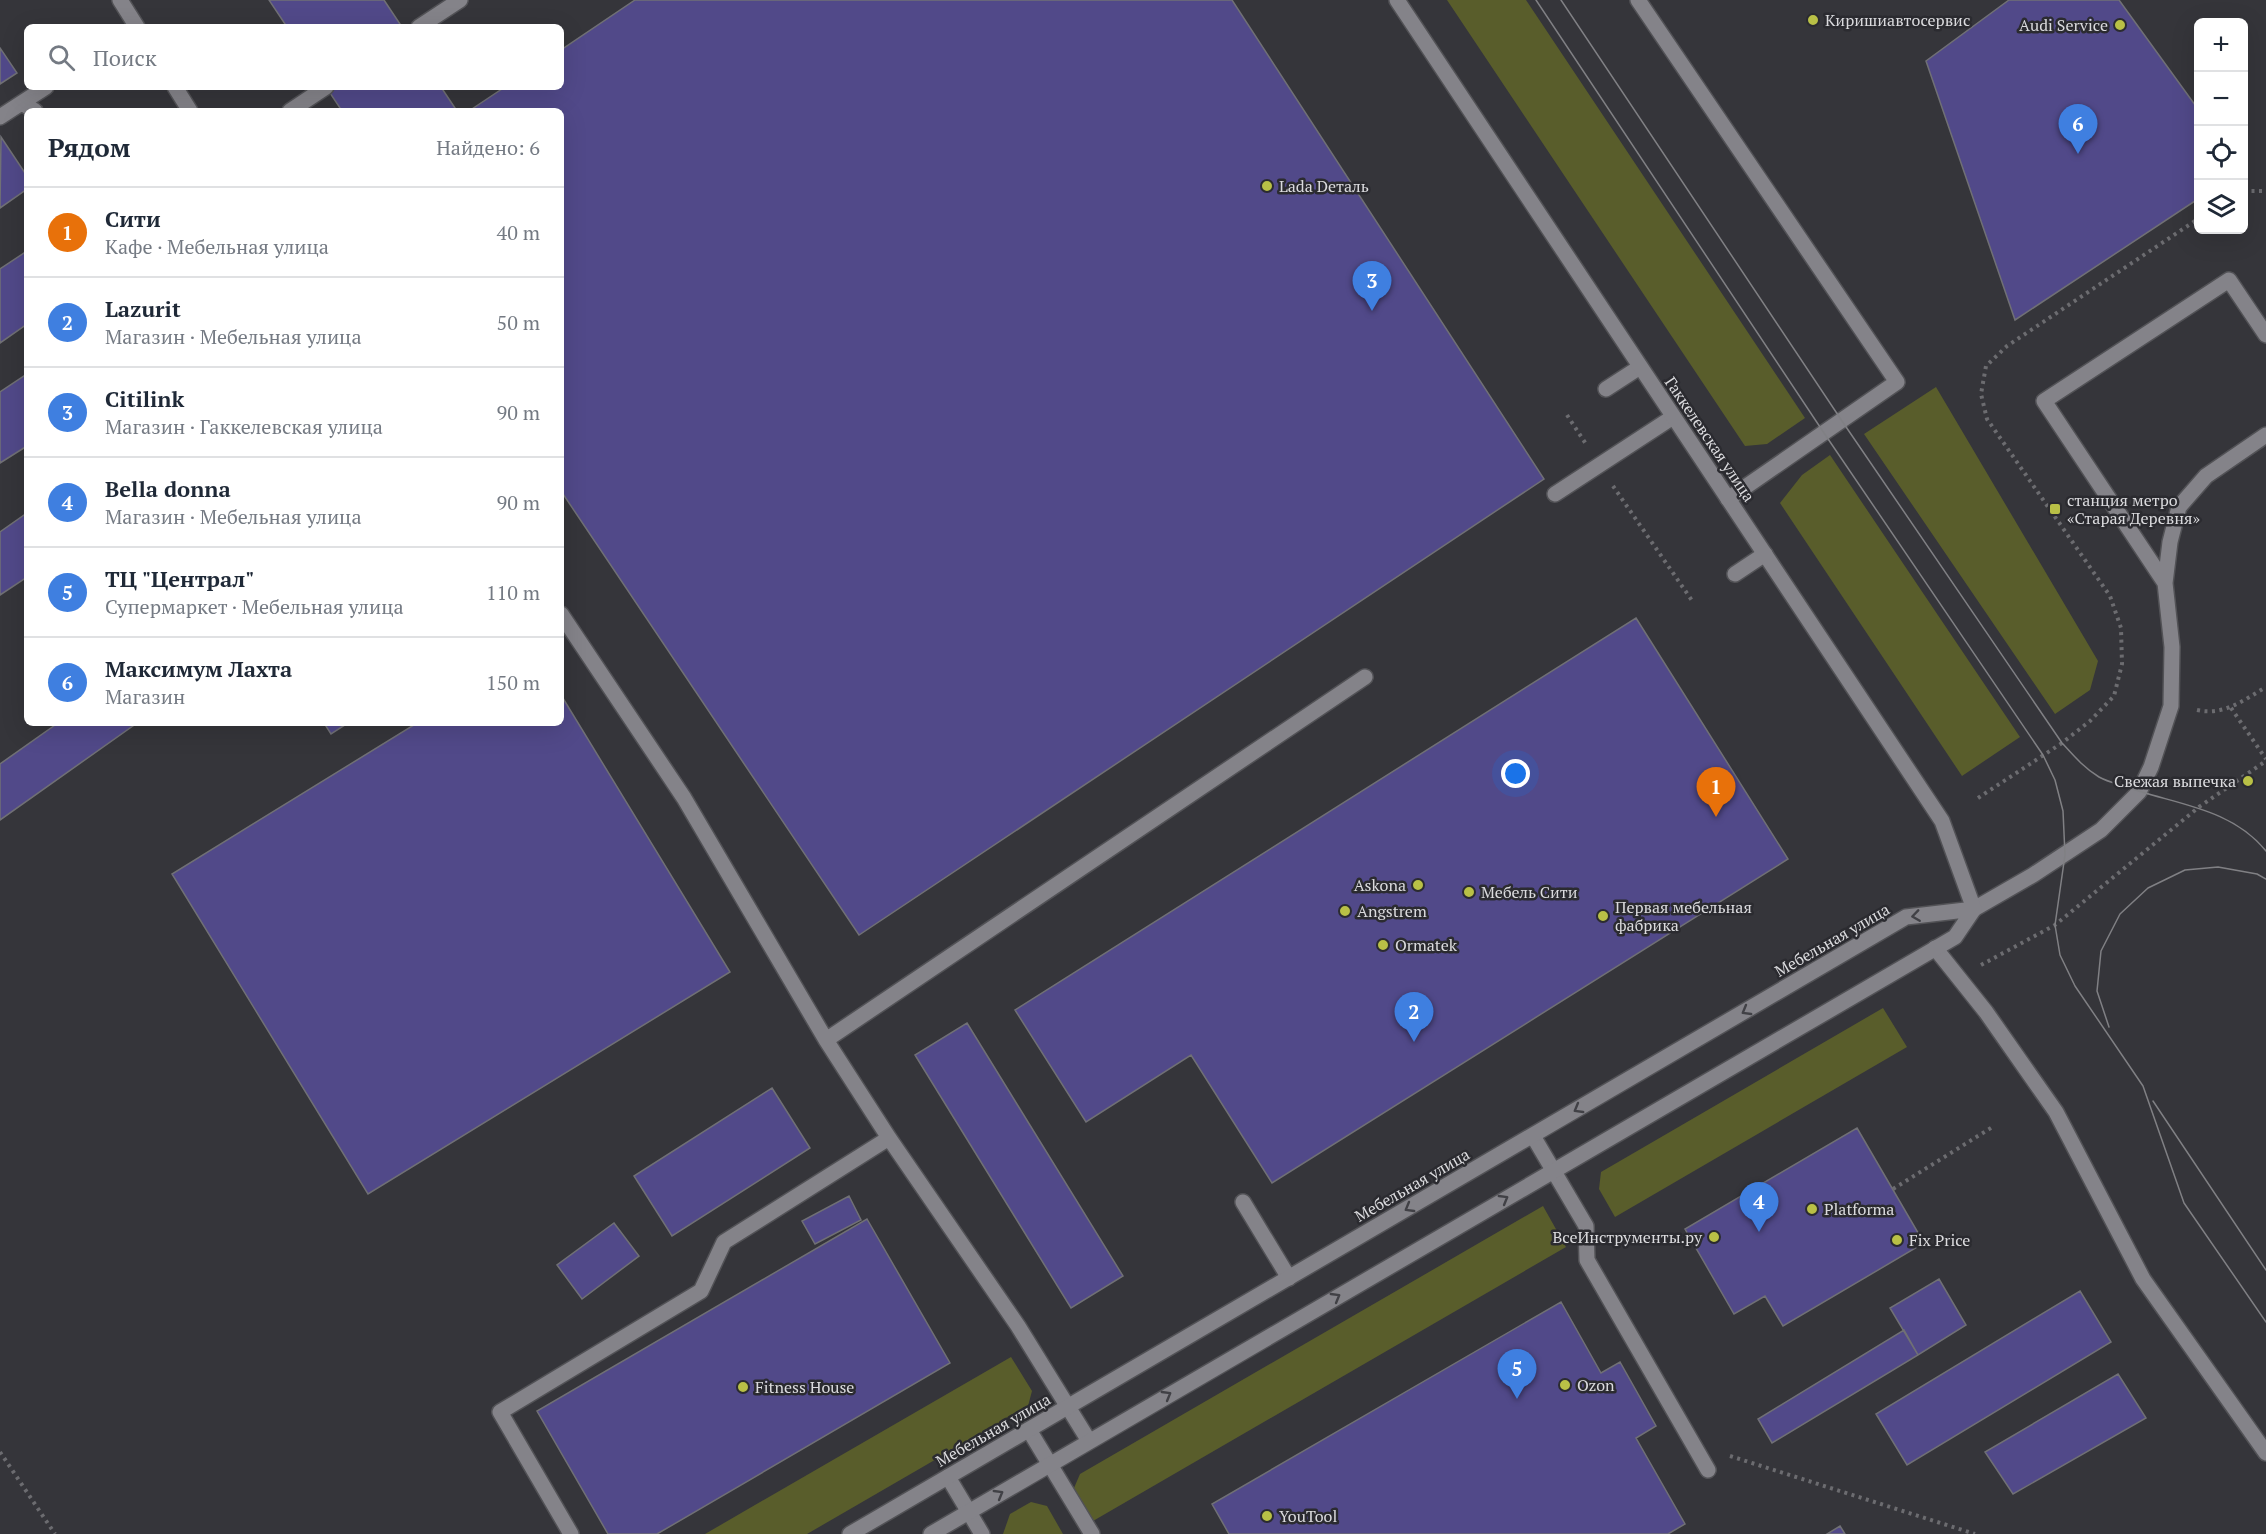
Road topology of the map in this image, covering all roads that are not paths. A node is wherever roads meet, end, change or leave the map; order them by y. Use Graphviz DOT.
graph roads {
  1 [pos="120,0"];
  2 [pos="460,0"];
  3 [pos="1397,0"];
  4 [pos="1638,0"];
  5 [pos="135,24"];
  6 [pos="424,24"];
  7 [pos="43,90"];
  8 [pos="177,90"];
  9 [pos="322,90"];
  10 [pos="28,107"];
  11 [pos="24,108"];
  12 [pos="188,108"];
  13 [pos="294,108"];
  14 [pos="0,117"];
  15 [pos="2266,335"];
  16 [pos="1640,367"];
  17 [pos="1606,389"];
  18 [pos="1673,417"];
  19 [pos="2266,435"];
  20 [pos="1554,494"];
  21 [pos="1728,499"];
  22 [pos="1765,554"];
  23 [pos="1735,574"];
  24 [pos="2165,583"];
  25 [pos="564,618"];
  26 [pos="1365,677"];
  27 [pos="1974,909"];
  28 [pos="1935,948"];
  29 [pos="826,1040"];
  30 [pos="1533,1136"];
  31 [pos="889,1138"];
  32 [pos="1553,1170"];
  33 [pos="1243,1202"];
  34 [pos="1289,1278"];
  35 [pos="1068,1407"];
  36 [pos="1029,1430"];
  37 [pos="1089,1441"];
  38 [pos="2266,1453"];
  39 [pos="1050,1464"];
  40 [pos="1708,1470"];
  41 [pos="948,1477"];
  42 [pos="969,1512"];
  43 [pos="571,1534"];
  44 [pos="850,1534"];
  45 [pos="931,1534"];
  46 [pos="982,1534"];
  47 [pos="1092,1534"];
  1 -- 5 [label="street"];
  2 -- 6 [label="street"];
  3 -- 16 [label="street, Гаккелевская улица"];
  4 -- 21 [label="street"];
  7 -- 10 [label="street"];
  8 -- 12 [label="street"];
  9 -- 13 [label="street"];
  11 -- 14 [label="street"];
  15 -- 24 [label="street"];
  16 -- 17 [label="street"];
  16 -- 18 [label="street, Гаккелевская улица"];
  18 -- 20 [label="street"];
  18 -- 21 [label="street, Гаккелевская улица"];
  19 -- 24 [label="street"];
  21 -- 22 [label="street, Гаккелевская улица"];
  22 -- 23 [label="street"];
  22 -- 27 [label="street, Гаккелевская улица"];
  24 -- 27 [label="street"];
  25 -- 29 [label="street"];
  26 -- 29 [label="street"];
  27 -- 28 [label="street"];
  27 -- 30 [label="street, Мебельная улица, one-way"];
  28 -- 32 [label="street"];
  28 -- 38 [label="street"];
  29 -- 31 [label="street"];
  30 -- 32 [label="street"];
  30 -- 34 [label="street, Мебельная улица, one-way"];
  31 -- 35 [label="street"];
  31 -- 43 [label="street"];
  37 -- 32 [label="street, one-way"];
  32 -- 40 [label="street"];
  33 -- 34 [label="street"];
  34 -- 35 [label="street, Мебельная улица"];
  35 -- 36 [label="street, Мебельная улица"];
  35 -- 37 [label="street"];
  36 -- 39 [label="street"];
  36 -- 41 [label="street, Мебельная улица"];
  37 -- 39 [label="street"];
  42 -- 39 [label="street, one-way"];
  39 -- 47 [label="street"];
  41 -- 42 [label="street"];
  41 -- 44 [label="street, Мебельная улица"];
  42 -- 45 [label="street"];
  42 -- 46 [label="street"];
}
